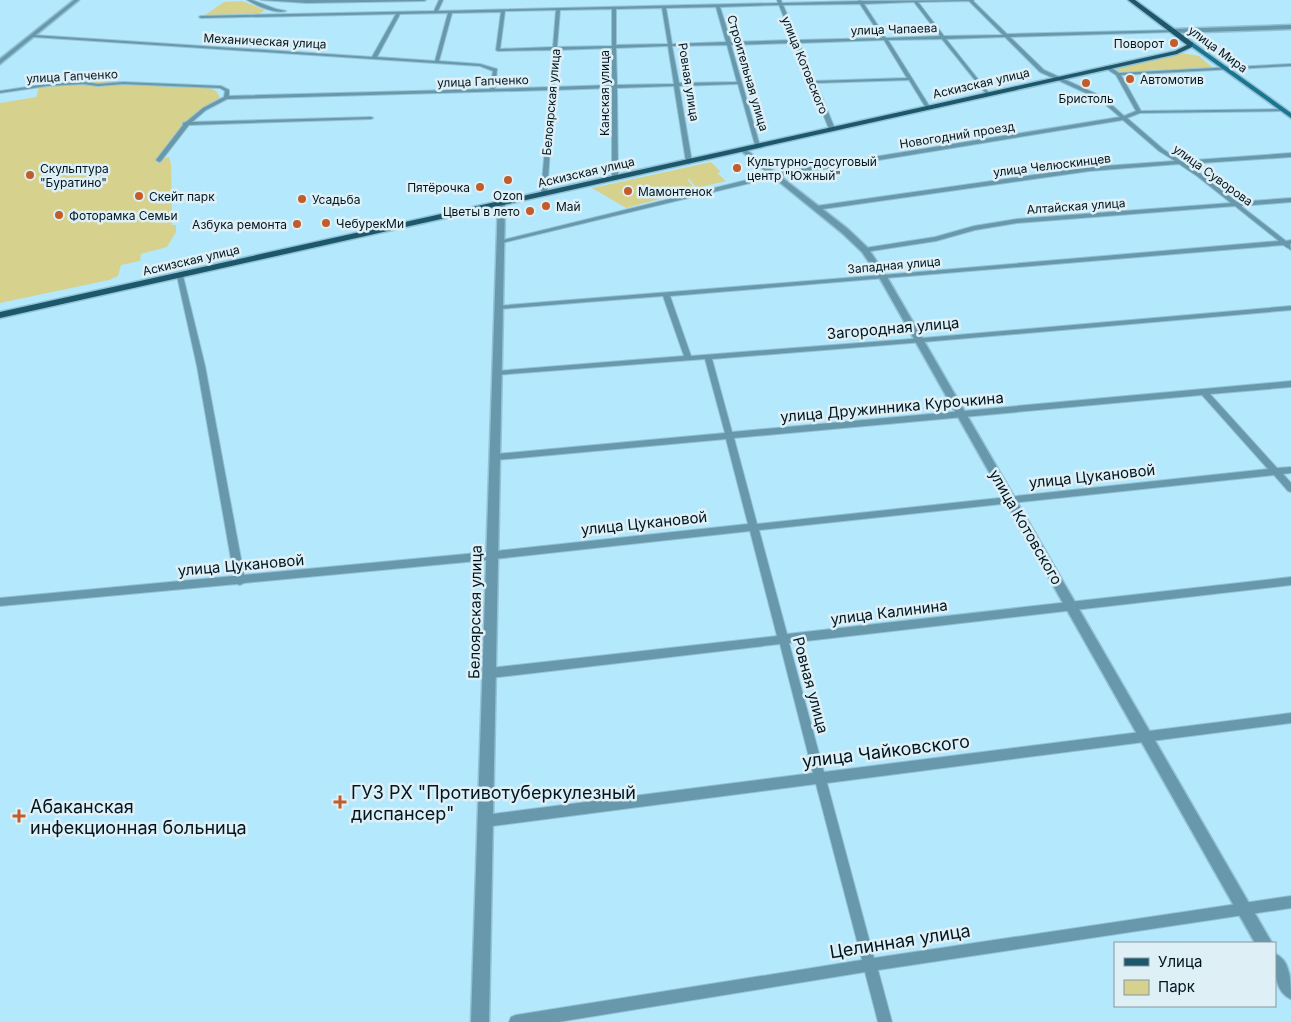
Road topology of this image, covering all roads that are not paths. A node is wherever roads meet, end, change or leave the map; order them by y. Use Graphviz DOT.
graph roads {
  1 [pos="77,0"];
  2 [pos="249,0"];
  3 [pos="263,0"];
  4 [pos="424,0"];
  5 [pos="441,0"];
  6 [pos="970,0"];
  7 [pos="1131,0"];
  8 [pos="860,1"];
  9 [pos="915,1"];
  10 [pos="780,2"];
  11 [pos="718,6"];
  12 [pos="664,7"];
  13 [pos="614,8"];
  14 [pos="558,9"];
  15 [pos="502,11"];
  16 [pos="435,12"];
  17 [pos="450,12"];
  18 [pos="398,13"];
  19 [pos="340,14"];
  20 [pos="201,18"];
  21 [pos="1291,28"];
  22 [pos="1174,31"];
  23 [pos="33,36"];
  24 [pos="1005,36"];
  25 [pos="943,37"];
  26 [pos="885,39"];
  27 [pos="796,42"];
  28 [pos="728,43"];
  29 [pos="1190,43"];
  30 [pos="670,45"];
  31 [pos="614,47"];
  32 [pos="555,48"];
  33 [pos="1177,52"];
  34 [pos="1206,54"];
  35 [pos="374,58"];
  36 [pos="437,61"];
  37 [pos="0,62"];
  38 [pos="1291,66"];
  39 [pos="1106,68"];
  40 [pos="1225,69"];
  41 [pos="1118,74"];
  42 [pos="1058,78"];
  43 [pos="910,79"];
  44 [pos="812,82"];
  45 [pos="740,84"];
  46 [pos="677,85"];
  47 [pos="614,87"];
  48 [pos="552,89"];
  49 [pos="492,90"];
  50 [pos="0,92"];
  51 [pos="987,94"];
  52 [pos="226,98"];
  53 [pos="928,107"];
  54 [pos="1282,110"];
  55 [pos="1139,112"];
  56 [pos="1291,116"];
  57 [pos="372,118"];
  58 [pos="1123,118"];
  59 [pos="185,124"];
  60 [pos="832,129"];
  61 [pos="758,145"];
  62 [pos="742,149"];
  63 [pos="1291,155"];
  64 [pos="159,160"];
  65 [pos="689,162"];
  66 [pos="1178,162"];
  67 [pos="775,174"];
  68 [pos="615,178"];
  69 [pos="544,194"];
  70 [pos="1291,200"];
  71 [pos="501,203"];
  72 [pos="1238,205"];
  73 [pos="816,208"];
  74 [pos="502,241"];
  75 [pos="1288,242"];
  76 [pos="1291,248"];
  77 [pos="865,250"];
  78 [pos="180,276"];
  79 [pos="883,278"];
  80 [pos="666,295"];
  81 [pos="499,307"];
  82 [pos="1291,308"];
  83 [pos="0,315"];
  84 [pos="919,340"];
  85 [pos="708,356"];
  86 [pos="688,358"];
  87 [pos="496,373"];
  88 [pos="1291,384"];
  89 [pos="1205,393"];
  90 [pos="962,415"];
  91 [pos="729,436"];
  92 [pos="496,457"];
  93 [pos="1291,470"];
  94 [pos="1275,471"];
  95 [pos="1291,489"];
  96 [pos="1010,500"];
  97 [pos="753,526"];
  98 [pos="492,555"];
  99 [pos="240,581"];
  100 [pos="1291,581"];
  101 [pos="0,602"];
  102 [pos="1071,606"];
  103 [pos="783,639"];
  104 [pos="490,673"];
  105 [pos="1291,718"];
  106 [pos="1146,736"];
  107 [pos="820,778"];
  108 [pos="485,821"];
  109 [pos="1291,902"];
  110 [pos="1244,909"];
  111 [pos="1263,942"];
  112 [pos="870,964"];
  113 [pos="1276,964"];
  114 [pos="1291,990"];
  115 [pos="480,1022"];
  116 [pos="516,1022"];
  117 [pos="885,1022"];
  1 -- 23 [label="street"];
  2 -- 19 [label="street"];
  3 -- 4 [label="street"];
  5 -- 16 [label="street"];
  6 -- 9 [label="street"];
  6 -- 24 [label="street, улица Суворова"];
  7 -- 22 [label="main road, улица Мира"];
  8 -- 9 [label="street"];
  8 -- 10 [label="street"];
  8 -- 26 [label="street"];
  9 -- 25 [label="street"];
  10 -- 11 [label="street"];
  10 -- 27 [label="street, улица Котовского"];
  11 -- 12 [label="street"];
  11 -- 28 [label="street, Строительная улица"];
  12 -- 13 [label="street"];
  12 -- 30 [label="street, Ровная улица"];
  13 -- 14 [label="street"];
  13 -- 31 [label="street, Канская улица"];
  14 -- 15 [label="street"];
  14 -- 32 [label="street, Белоярская улица"];
  15 -- 17 [label="street"];
  15 -- 32 [label="street, улица Чапаева"];
  16 -- 17 [label="street"];
  16 -- 18 [label="street"];
  17 -- 36 [label="street"];
  18 -- 19 [label="street"];
  18 -- 35 [label="street"];
  19 -- 20 [label="street"];
  21 -- 22 [label="street, улица Чапаева"];
  22 -- 24 [label="street, улица Чапаева"];
  22 -- 29 [label="main road, улица Мира"];
  23 -- 35 [label="street, Механическая улица"];
  23 -- 37 [label="street"];
  24 -- 25 [label="street, улица Чапаева"];
  24 -- 42 [label="street, улица Суворова"];
  25 -- 26 [label="street, улица Чапаева"];
  25 -- 51 [label="street"];
  26 -- 27 [label="street, улица Чапаева"];
  26 -- 43 [label="street"];
  27 -- 28 [label="street, улица Чапаева"];
  27 -- 44 [label="street, улица Котовского"];
  28 -- 30 [label="street, улица Чапаева"];
  28 -- 45 [label="street, Строительная улица"];
  29 -- 33 [label="main road"];
  29 -- 34 [label="main road, улица Мира"];
  30 -- 31 [label="street, улица Чапаева"];
  30 -- 46 [label="street, Ровная улица"];
  31 -- 32 [label="street, улица Чапаева"];
  31 -- 47 [label="street, Канская улица"];
  32 -- 48 [label="street, Белоярская улица"];
  33 -- 34 [label="main road"];
  33 -- 39 [label="main road, Аскизская улица"];
  34 -- 40 [label="main road, улица Мира"];
  35 -- 36 [label="street, Механическая улица"];
  36 -- 49 [label="street, Механическая улица"];
  38 -- 40 [label="street"];
  39 -- 41 [label="street"];
  39 -- 42 [label="main road, Аскизская улица"];
  40 -- 41 [label="street"];
  40 -- 54 [label="main road, улица Мира"];
  41 -- 55 [label="street"];
  42 -- 51 [label="main road, Аскизская улица"];
  42 -- 58 [label="street, улица Суворова"];
  43 -- 44 [label="street"];
  43 -- 53 [label="street"];
  44 -- 60 [label="street, улица Котовского"];
  45 -- 46 [label="street, улица Гапченко"];
  45 -- 61 [label="street, Строительная улица"];
  46 -- 47 [label="street, улица Гапченко"];
  46 -- 65 [label="street, Ровная улица"];
  47 -- 48 [label="street, улица Гапченко"];
  47 -- 68 [label="street, Канская улица"];
  48 -- 49 [label="street, улица Гапченко"];
  48 -- 69 [label="street, Белоярская улица"];
  49 -- 52 [label="street, улица Гапченко"];
  50 -- 52 [label="street, улица Гапченко"];
  51 -- 53 [label="main road, Аскизская улица"];
  52 -- 59 [label="street, улица Гапченко"];
  53 -- 60 [label="main road, Аскизская улица"];
  54 -- 55 [label="street"];
  54 -- 56 [label="main road, улица Мира"];
  55 -- 58 [label="street"];
  57 -- 59 [label="street"];
  58 -- 66 [label="street, улица Суворова"];
  58 -- 67 [label="street, Новогодний проезд"];
  59 -- 64 [label="street, улица Гапченко"];
  60 -- 61 [label="main road, Аскизская улица"];
  61 -- 62 [label="main road, Аскизская улица"];
  62 -- 65 [label="main road, Аскизская улица"];
  62 -- 67 [label="street, улица Котовского"];
  63 -- 66 [label="street, улица Челюскинцев"];
  65 -- 68 [label="main road, Аскизская улица"];
  66 -- 72 [label="street, улица Суворова"];
  66 -- 73 [label="street, улица Челюскинцев"];
  67 -- 73 [label="street, улица Котовского"];
  67 -- 74 [label="street, Новогодний проезд"];
  68 -- 69 [label="main road, Аскизская улица"];
  69 -- 71 [label="main road, Аскизская улица"];
  70 -- 72 [label="street, Алтайская улица"];
  71 -- 74 [label="street, Белоярская улица"];
  71 -- 78 [label="main road, Аскизская улица"];
  72 -- 75 [label="street, улица Суворова"];
  72 -- 77 [label="street, Алтайская улица"];
  73 -- 77 [label="street, улица Котовского"];
  74 -- 81 [label="street, Белоярская улица"];
  75 -- 76 [label="street, улица Суворова"];
  75 -- 79 [label="street, Западная улица"];
  77 -- 79 [label="street, улица Котовского"];
  78 -- 83 [label="main road, Аскизская улица"];
  78 -- 99 [label="street"];
  79 -- 80 [label="street, Западная улица"];
  79 -- 84 [label="street, улица Котовского"];
  80 -- 81 [label="street, Западная улица"];
  80 -- 86 [label="street"];
  81 -- 87 [label="street, Белоярская улица"];
  82 -- 84 [label="street, Загородная улица"];
  84 -- 85 [label="street, Загородная улица"];
  84 -- 90 [label="street, улица Котовского"];
  85 -- 86 [label="street, Загородная улица"];
  85 -- 91 [label="street, Ровная улица"];
  86 -- 87 [label="street, Загородная улица"];
  87 -- 92 [label="street, Белоярская улица"];
  88 -- 89 [label="street, улица Дружинника Курочкина"];
  89 -- 90 [label="street, улица Дружинника Курочкина"];
  89 -- 94 [label="street"];
  90 -- 91 [label="street, улица Дружинника Курочкина"];
  90 -- 96 [label="street, улица Котовского"];
  91 -- 92 [label="street, улица Дружинника Курочкина"];
  91 -- 97 [label="street, Ровная улица"];
  92 -- 98 [label="street, Белоярская улица"];
  93 -- 94 [label="street, улица Цукановой"];
  94 -- 95 [label="street"];
  94 -- 96 [label="street, улица Цукановой"];
  96 -- 97 [label="street, улица Цукановой"];
  96 -- 102 [label="street, улица Котовского"];
  97 -- 98 [label="street, улица Цукановой"];
  97 -- 103 [label="street, Ровная улица"];
  98 -- 99 [label="street, улица Цукановой"];
  98 -- 104 [label="street, Белоярская улица"];
  99 -- 101 [label="street, улица Цукановой"];
  100 -- 102 [label="street, улица Калинина"];
  102 -- 103 [label="street, улица Калинина"];
  102 -- 106 [label="street, улица Котовского"];
  103 -- 104 [label="street, улица Калинина"];
  103 -- 107 [label="street, Ровная улица"];
  104 -- 108 [label="street, Белоярская улица"];
  105 -- 106 [label="street, улица Чайковского"];
  106 -- 107 [label="street, улица Чайковского"];
  106 -- 110 [label="street, улица Котовского"];
  107 -- 108 [label="street, улица Чайковского"];
  107 -- 112 [label="street, Ровная улица"];
  108 -- 115 [label="street, Белоярская улица"];
  109 -- 110 [label="street, Целинная улица"];
  110 -- 111 [label="street, улица Котовского"];
  110 -- 112 [label="street, Целинная улица"];
  112 -- 116 [label="street, Целинная улица"];
  112 -- 117 [label="street, Ровная улица"];
  113 -- 114 [label="street"];
}
